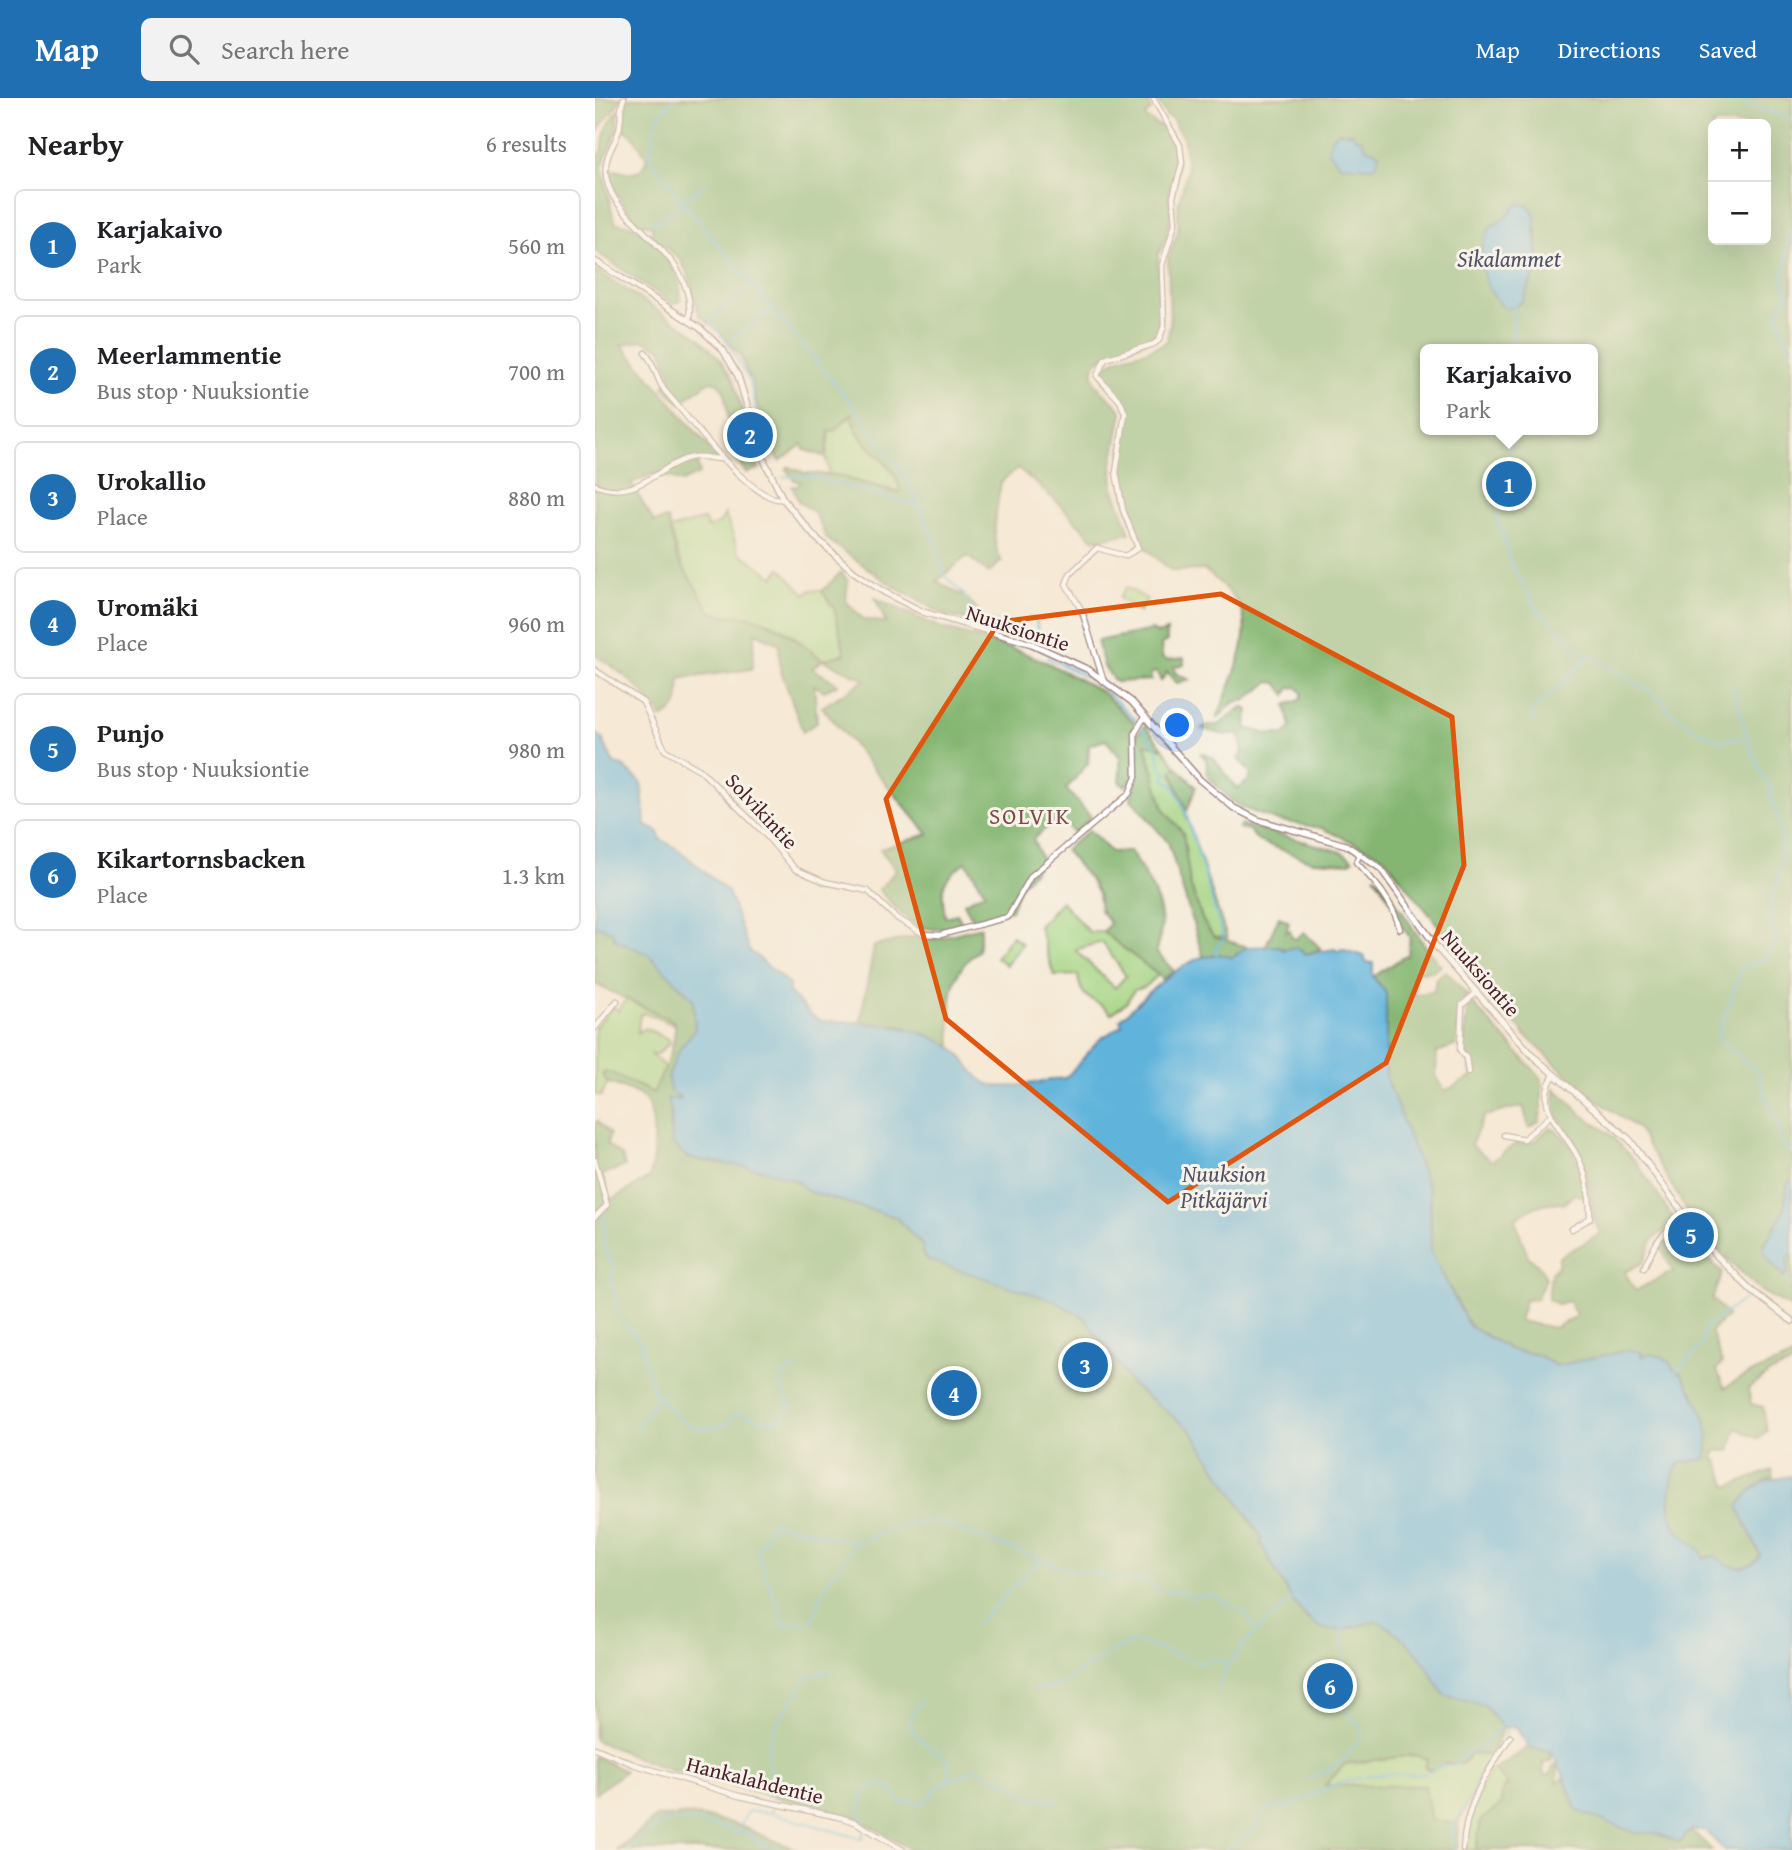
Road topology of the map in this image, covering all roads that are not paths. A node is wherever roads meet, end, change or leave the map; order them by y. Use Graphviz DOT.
graph roads {
  1 [pos="624,98"];
  2 [pos="1153,98"];
  3 [pos="595,261"];
  4 [pos="689,320"];
  5 [pos="645,354"];
  6 [pos="724,459"];
  7 [pos="595,485"];
  8 [pos="783,499"];
  9 [pos="595,670"];
  10 [pos="1103,679"];
  11 [pos="1146,716"];
  12 [pos="1360,853"];
  13 [pos="1399,929"];
  14 [pos="1476,993"];
  15 [pos="617,1001"];
  16 [pos="595,1028"];
  17 [pos="1468,1072"];
  18 [pos="1553,1077"];
  19 [pos="1550,1116"];
  20 [pos="1504,1135"];
  21 [pos="595,1160"];
  22 [pos="595,1217"];
  23 [pos="1685,1218"];
  24 [pos="1572,1229"];
  25 [pos="1644,1268"];
  26 [pos="1792,1321"];
  27 [pos="1510,1737"];
  28 [pos="595,1748"];
  29 [pos="903,1850"];
  30 [pos="1463,1850"];
  1 -- 4 [label="street"];
  2 -- 10 [label="street"];
  3 -- 4 [label="street, Nuuksiontie"];
  4 -- 8 [label="street, Nuuksiontie"];
  5 -- 6 [label="street"];
  6 -- 7 [label="street"];
  6 -- 8 [label="street"];
  8 -- 10 [label="street, Nuuksiontie"];
  9 -- 11 [label="street, Solvikintie"];
  10 -- 11 [label="street, Nuuksiontie"];
  11 -- 12 [label="street, Nuuksiontie"];
  12 -- 13 [label="street"];
  12 -- 14 [label="street, Nuuksiontie"];
  14 -- 17 [label="street"];
  14 -- 18 [label="street, Nuuksiontie"];
  15 -- 16 [label="street"];
  18 -- 19 [label="street"];
  18 -- 23 [label="street, Nuuksiontie"];
  19 -- 20 [label="street"];
  19 -- 24 [label="street"];
  21 -- 22 [label="street"];
  23 -- 25 [label="street"];
  23 -- 26 [label="street, Nuuksiontie"];
  27 -- 30 [label="street"];
  28 -- 29 [label="street, Hankalahdentie"];
}
